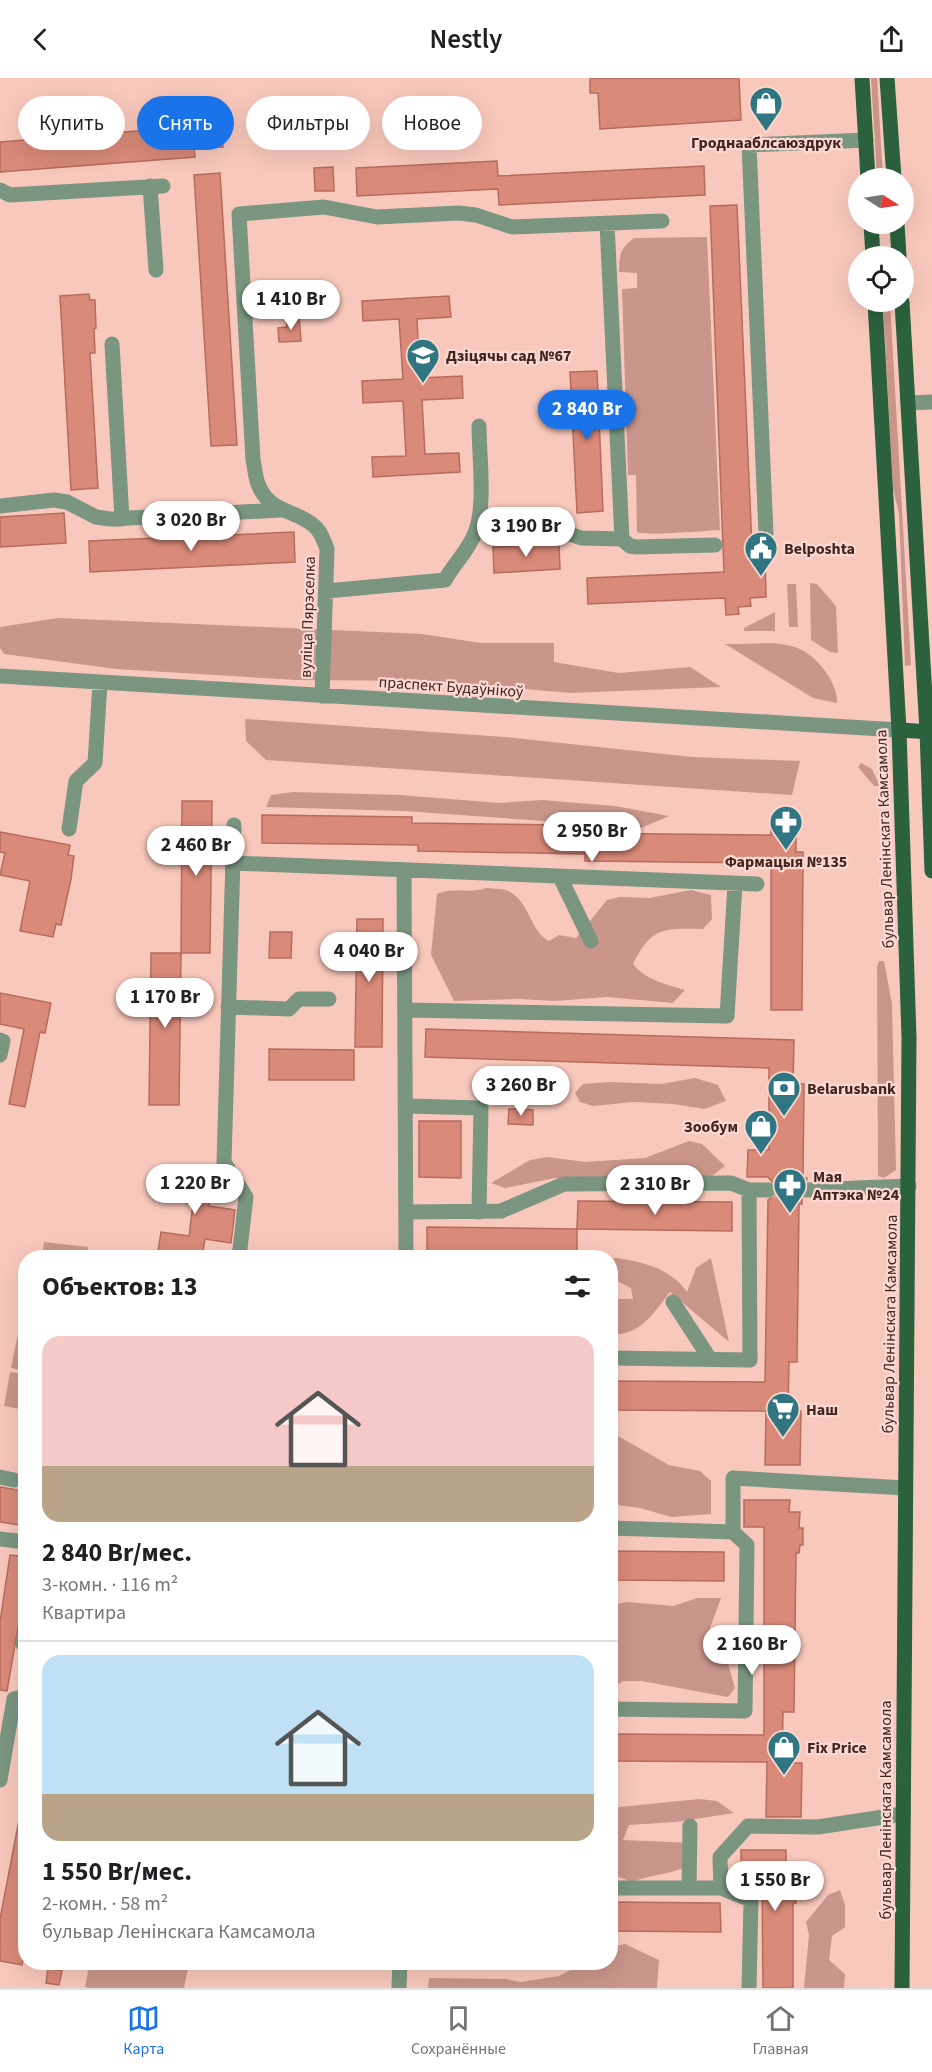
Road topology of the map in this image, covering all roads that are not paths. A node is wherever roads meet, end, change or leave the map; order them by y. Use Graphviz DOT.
graph roads {
  1 [pos="862,78"];
  2 [pos="887,78"];
  3 [pos="866,140"];
  4 [pos="867,168"];
  5 [pos="893,168"];
  6 [pos="0,190"];
  7 [pos="662,221"];
  8 [pos="607,223"];
  9 [pos="156,270"];
  10 [pos="876,312"];
  11 [pos="903,312"];
  12 [pos="112,344"];
  13 [pos="932,402"];
  14 [pos="908,403"];
  15 [pos="479,426"];
  16 [pos="0,506"];
  17 [pos="280,510"];
  18 [pos="122,519"];
  19 [pos="476,530"];
  20 [pos="766,533"];
  21 [pos="622,539"];
  22 [pos="715,546"];
  23 [pos="327,591"];
  24 [pos="0,676"];
  25 [pos="100,683"];
  26 [pos="322,696"];
  27 [pos="899,730"];
  28 [pos="930,732"];
  29 [pos="234,825"];
  30 [pos="69,829"];
  31 [pos="232,863"];
  32 [pos="404,871"];
  33 [pos="932,871"];
  34 [pos="560,877"];
  35 [pos="735,884"];
  36 [pos="757,884"];
  37 [pos="591,941"];
  38 [pos="329,999"];
  39 [pos="228,1007"];
  40 [pos="406,1010"];
  41 [pos="0,1040"];
  42 [pos="0,1055"];
  43 [pos="407,1106"];
  44 [pos="909,1186"];
  45 [pos="749,1190"];
  46 [pos="768,1190"];
  47 [pos="807,1190"];
  48 [pos="406,1212"];
  49 [pos="479,1212"];
  50 [pos="240,1250"];
  51 [pos="406,1250"];
  52 [pos="673,1302"];
  53 [pos="618,1358"];
  54 [pos="710,1359"];
  55 [pos="905,1488"];
  56 [pos="618,1528"];
  57 [pos="733,1532"];
  58 [pos="0,1539"];
  59 [pos="18,1541"];
  60 [pos="18,1698"];
  61 [pos="618,1709"];
  62 [pos="0,1780"];
  63 [pos="903,1814"];
  64 [pos="690,1826"];
  65 [pos="618,1888"];
  66 [pos="689,1888"];
  67 [pos="721,1888"];
  68 [pos="400,1970"];
  69 [pos="399,1988"];
  70 [pos="749,1988"];
  71 [pos="902,1988"];
  1 -- 3 [label="main road"];
  2 -- 5 [label="main road"];
  3 -- 4 [label="main road"];
  3 -- 20 [label="street"];
  6 -- 9 [label="street"];
  7 -- 8 [label="street"];
  8 -- 17 [label="street, вуліца Пярэселка"];
  8 -- 21 [label="street"];
  10 -- 27 [label="main road, бульвар Ленінскага Камсамола"];
  11 -- 14 [label="main road"];
  12 -- 18 [label="street"];
  13 -- 14 [label="street"];
  14 -- 28 [label="main road"];
  15 -- 19 [label="street"];
  16 -- 18 [label="street"];
  17 -- 18 [label="street"];
  17 -- 23 [label="street, вуліца Пярэселка"];
  19 -- 21 [label="street"];
  19 -- 23 [label="street"];
  21 -- 22 [label="street"];
  23 -- 26 [label="street, вуліца Пярэселка"];
  24 -- 25 [label="street, праспект Будаўнікоў"];
  25 -- 26 [label="street, праспект Будаўнікоў"];
  25 -- 30 [label="street"];
  26 -- 27 [label="street, праспект Будаўнікоў"];
  27 -- 28 [label="main road"];
  27 -- 44 [label="main road, бульвар Ленінскага Камсамола"];
  28 -- 33 [label="main road"];
  29 -- 31 [label="street"];
  31 -- 32 [label="street"];
  31 -- 39 [label="street"];
  32 -- 34 [label="street"];
  32 -- 40 [label="street"];
  34 -- 35 [label="street"];
  34 -- 37 [label="street"];
  35 -- 36 [label="street"];
  35 -- 40 [label="street"];
  38 -- 39 [label="street"];
  39 -- 50 [label="street"];
  40 -- 43 [label="street"];
  41 -- 42 [label="street"];
  43 -- 48 [label="street"];
  43 -- 49 [label="street"];
  44 -- 47 [label="street"];
  44 -- 55 [label="main road, бульвар Ленінскага Камсамола"];
  45 -- 46 [label="street"];
  45 -- 49 [label="street"];
  45 -- 54 [label="street"];
  48 -- 49 [label="street"];
  48 -- 51 [label="street"];
  52 -- 54 [label="street"];
  53 -- 54 [label="street"];
  55 -- 57 [label="street"];
  55 -- 63 [label="main road, бульвар Ленінскага Камсамола"];
  56 -- 57 [label="street"];
  57 -- 61 [label="street"];
  58 -- 59 [label="street"];
  60 -- 62 [label="street"];
  63 -- 67 [label="street"];
  63 -- 71 [label="main road, бульвар Ленінскага Камсамола"];
  64 -- 66 [label="street"];
  65 -- 66 [label="street"];
  66 -- 67 [label="street"];
  67 -- 70 [label="street"];
  68 -- 69 [label="street"];
}
